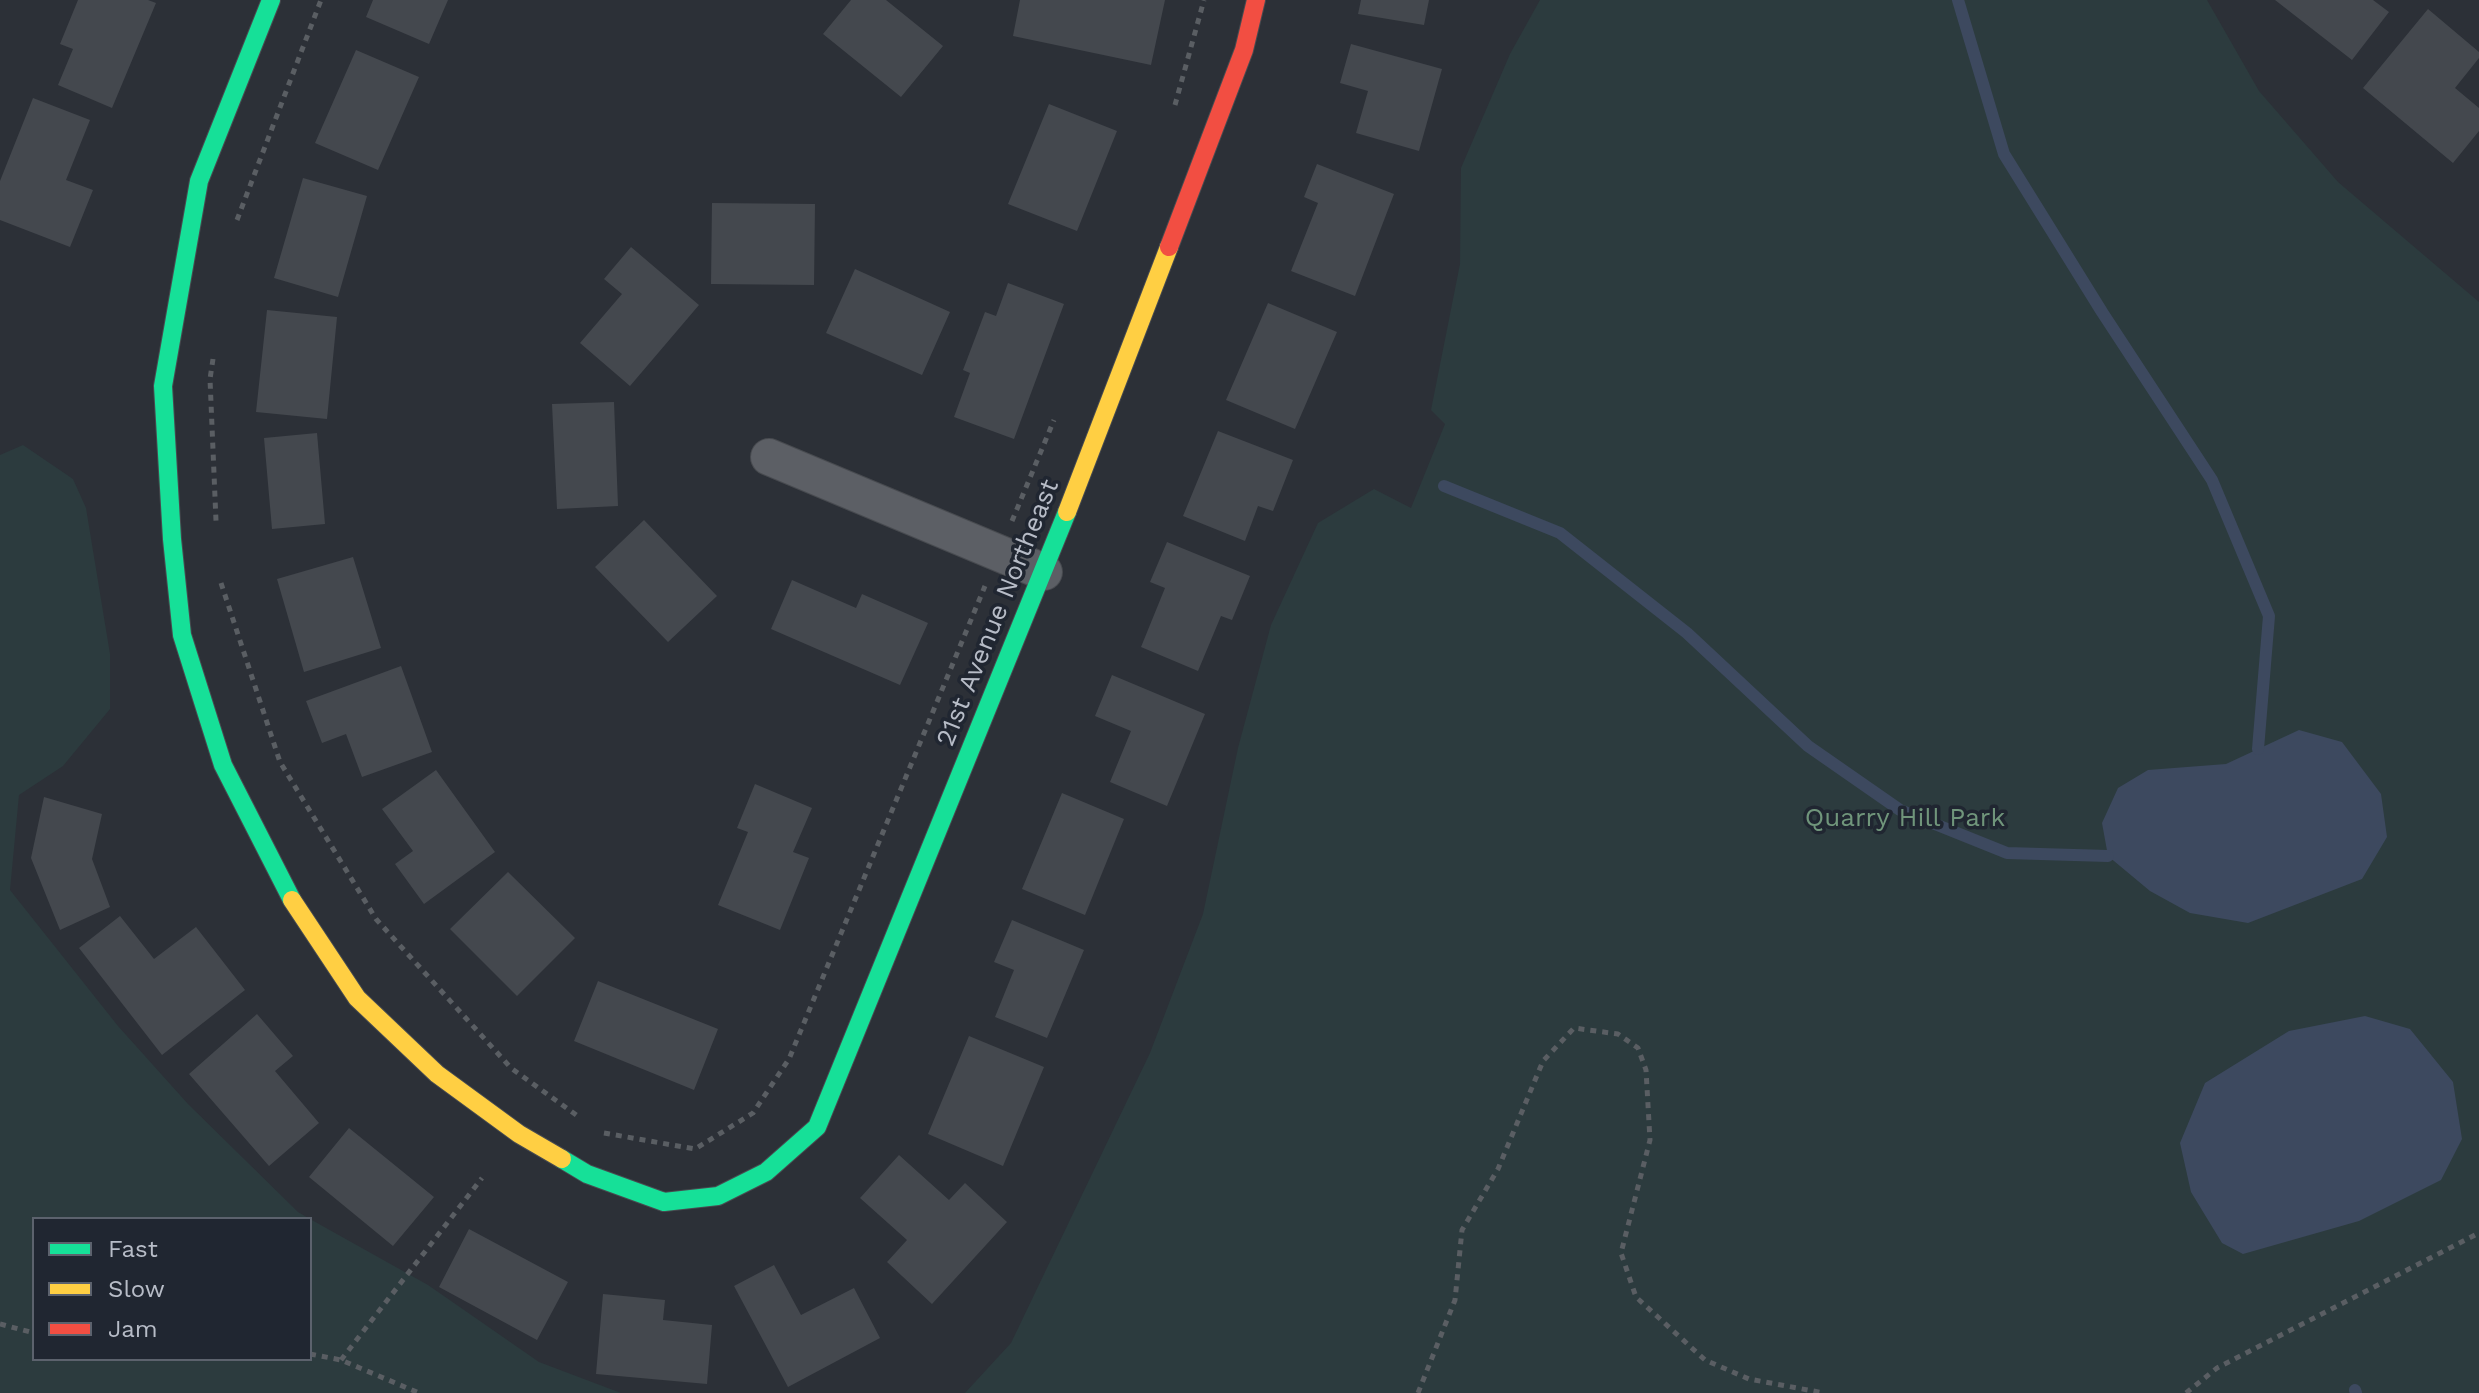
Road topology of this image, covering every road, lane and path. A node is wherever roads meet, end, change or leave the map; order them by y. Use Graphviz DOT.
graph roads {
  1 [pos="271,0"];
  2 [pos="321,0"];
  3 [pos="1204,0"];
  4 [pos="1256,0"];
  5 [pos="1171,119"];
  6 [pos="234,228"];
  7 [pos="215,349"];
  8 [pos="1059,409"];
  9 [pos="769,457"];
  10 [pos="216,529"];
  11 [pos="998,554"];
  12 [pos="1044,572"];
  13 [pos="218,574"];
  14 [pos="587,1123"];
  15 [pos="600,1133"];
  16 [pos="482,1178"];
  17 [pos="2479,1233"];
  18 [pos="0,1324"];
  19 [pos="32,1332"];
  20 [pos="312,1354"];
  21 [pos="341,1360"];
  22 [pos="419,1393"];
  23 [pos="1418,1393"];
  24 [pos="1824,1393"];
  25 [pos="2186,1393"];
  1 -- 12 [label="street, 21st Avenue Northeast"];
  2 -- 6 [label="path"];
  3 -- 5 [label="path"];
  4 -- 12 [label="street, 21st Avenue Northeast"];
  7 -- 10 [label="path"];
  8 -- 11 [label="path"];
  9 -- 11 [label="street"];
  11 -- 12 [label="street"];
  11 -- 15 [label="path"];
  13 -- 14 [label="path"];
  16 -- 21 [label="path"];
  17 -- 25 [label="path"];
  18 -- 19 [label="path"];
  20 -- 21 [label="path"];
  21 -- 22 [label="path"];
  23 -- 24 [label="path"];
}
